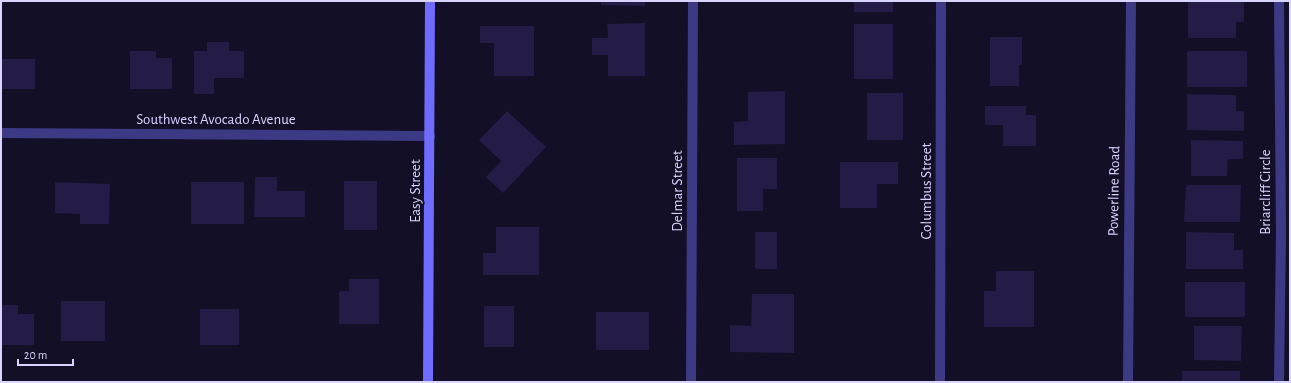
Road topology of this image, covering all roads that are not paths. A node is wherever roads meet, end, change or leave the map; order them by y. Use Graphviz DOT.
graph roads {
  1 [pos="430,1"];
  2 [pos="693,1"];
  3 [pos="941,1"];
  4 [pos="1131,1"];
  5 [pos="1279,1"];
  6 [pos="1,133"];
  7 [pos="430,136"];
  8 [pos="1285,234"];
  9 [pos="428,382"];
  10 [pos="691,382"];
  11 [pos="940,382"];
  12 [pos="1128,382"];
  13 [pos="1279,382"];
  1 -- 7 [label="street, Easy Street"];
  2 -- 10 [label="street, Delmar Street"];
  3 -- 11 [label="street, Columbus Street"];
  4 -- 12 [label="street, Powerline Road"];
  5 -- 8 [label="street, Briarcliff Circle"];
  6 -- 7 [label="street, Southwest Avocado Avenue"];
  7 -- 9 [label="street, Easy Street"];
  8 -- 13 [label="street, Briarcliff Circle"];
}
